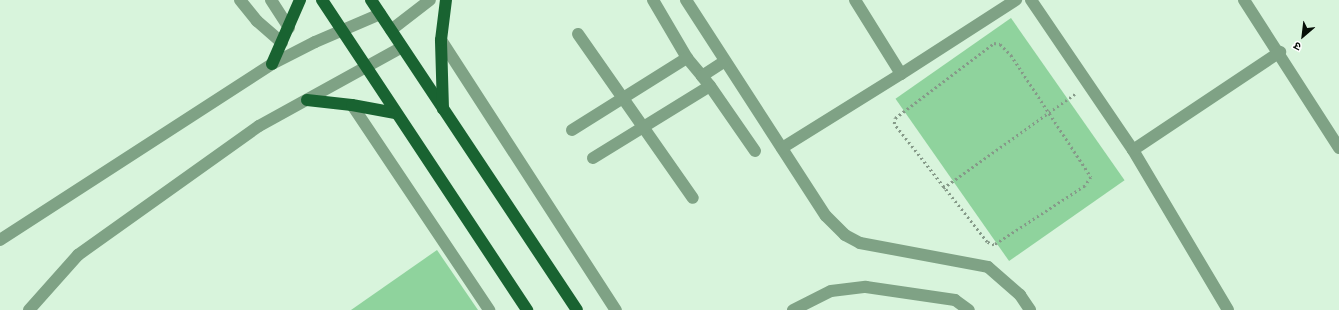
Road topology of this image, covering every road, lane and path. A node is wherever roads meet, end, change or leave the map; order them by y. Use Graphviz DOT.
graph roads {
  1 [pos="240,0"];
  2 [pos="271,0"];
  3 [pos="300,0"];
  4 [pos="322,0"];
  5 [pos="371,0"];
  6 [pos="430,0"];
  7 [pos="446,0"];
  8 [pos="653,0"];
  9 [pos="686,0"];
  10 [pos="855,0"];
  11 [pos="1016,0"];
  12 [pos="1031,0"];
  13 [pos="1244,0"];
  14 [pos="380,14"];
  15 [pos="289,28"];
  16 [pos="342,30"];
  17 [pos="391,30"];
  18 [pos="578,34"];
  19 [pos="441,40"];
  20 [pos="282,43"];
  21 [pos="402,47"];
  22 [pos="1280,52"];
  23 [pos="687,58"];
  24 [pos="725,61"];
  25 [pos="272,64"];
  26 [pos="365,66"];
  27 [pos="901,74"];
  28 [pos="702,76"];
  29 [pos="1088,84"];
  30 [pos="710,86"];
  31 [pos="621,98"];
  32 [pos="307,100"];
  33 [pos="352,104"];
  34 [pos="443,109"];
  35 [pos="395,113"];
  36 [pos="1048,114"];
  37 [pos="643,129"];
  38 [pos="572,130"];
  39 [pos="782,148"];
  40 [pos="1339,148"];
  41 [pos="1132,150"];
  42 [pos="755,151"];
  43 [pos="593,158"];
  44 [pos="943,188"];
  45 [pos="693,198"];
  46 [pos="0,240"];
  47 [pos="29,310"];
  48 [pos="489,310"];
  49 [pos="527,310"];
  50 [pos="577,310"];
  51 [pos="616,310"];
  52 [pos="793,310"];
  53 [pos="969,310"];
  54 [pos="1030,310"];
  55 [pos="1228,310"];
  1 -- 20 [label="street"];
  2 -- 15 [label="street"];
  3 -- 15 [label="main road"];
  4 -- 16 [label="main road"];
  5 -- 14 [label="main road"];
  6 -- 17 [label="street"];
  7 -- 19 [label="main road"];
  8 -- 23 [label="street"];
  9 -- 24 [label="street"];
  10 -- 27 [label="street"];
  11 -- 27 [label="street"];
  12 -- 29 [label="street"];
  13 -- 22 [label="street"];
  14 -- 16 [label="street"];
  14 -- 17 [label="main road"];
  15 -- 20 [label="main road"];
  16 -- 25 [label="street"];
  16 -- 26 [label="main road"];
  17 -- 21 [label="main road"];
  18 -- 31 [label="street"];
  19 -- 34 [label="main road"];
  19 -- 51 [label="street"];
  20 -- 25 [label="main road"];
  21 -- 26 [label="street"];
  21 -- 34 [label="main road"];
  22 -- 40 [label="street"];
  22 -- 41 [label="street"];
  23 -- 28 [label="street"];
  23 -- 31 [label="street"];
  24 -- 28 [label="street"];
  24 -- 39 [label="street"];
  25 -- 46 [label="street"];
  26 -- 32 [label="street"];
  26 -- 35 [label="main road"];
  27 -- 39 [label="street"];
  28 -- 30 [label="street"];
  29 -- 36 [label="path"];
  29 -- 41 [label="street"];
  30 -- 37 [label="street"];
  30 -- 42 [label="street"];
  31 -- 37 [label="street"];
  31 -- 38 [label="street"];
  32 -- 33 [label="main road"];
  32 -- 47 [label="street"];
  33 -- 35 [label="main road"];
  33 -- 48 [label="street"];
  34 -- 50 [label="main road"];
  35 -- 49 [label="main road"];
  36 -- 44 [label="path"];
  36 -- 44 [label="path"];
  36 -- 44 [label="path"];
  37 -- 43 [label="street"];
  37 -- 45 [label="street"];
  39 -- 54 [label="street"];
  41 -- 55 [label="street"];
  52 -- 53 [label="street"];
}
